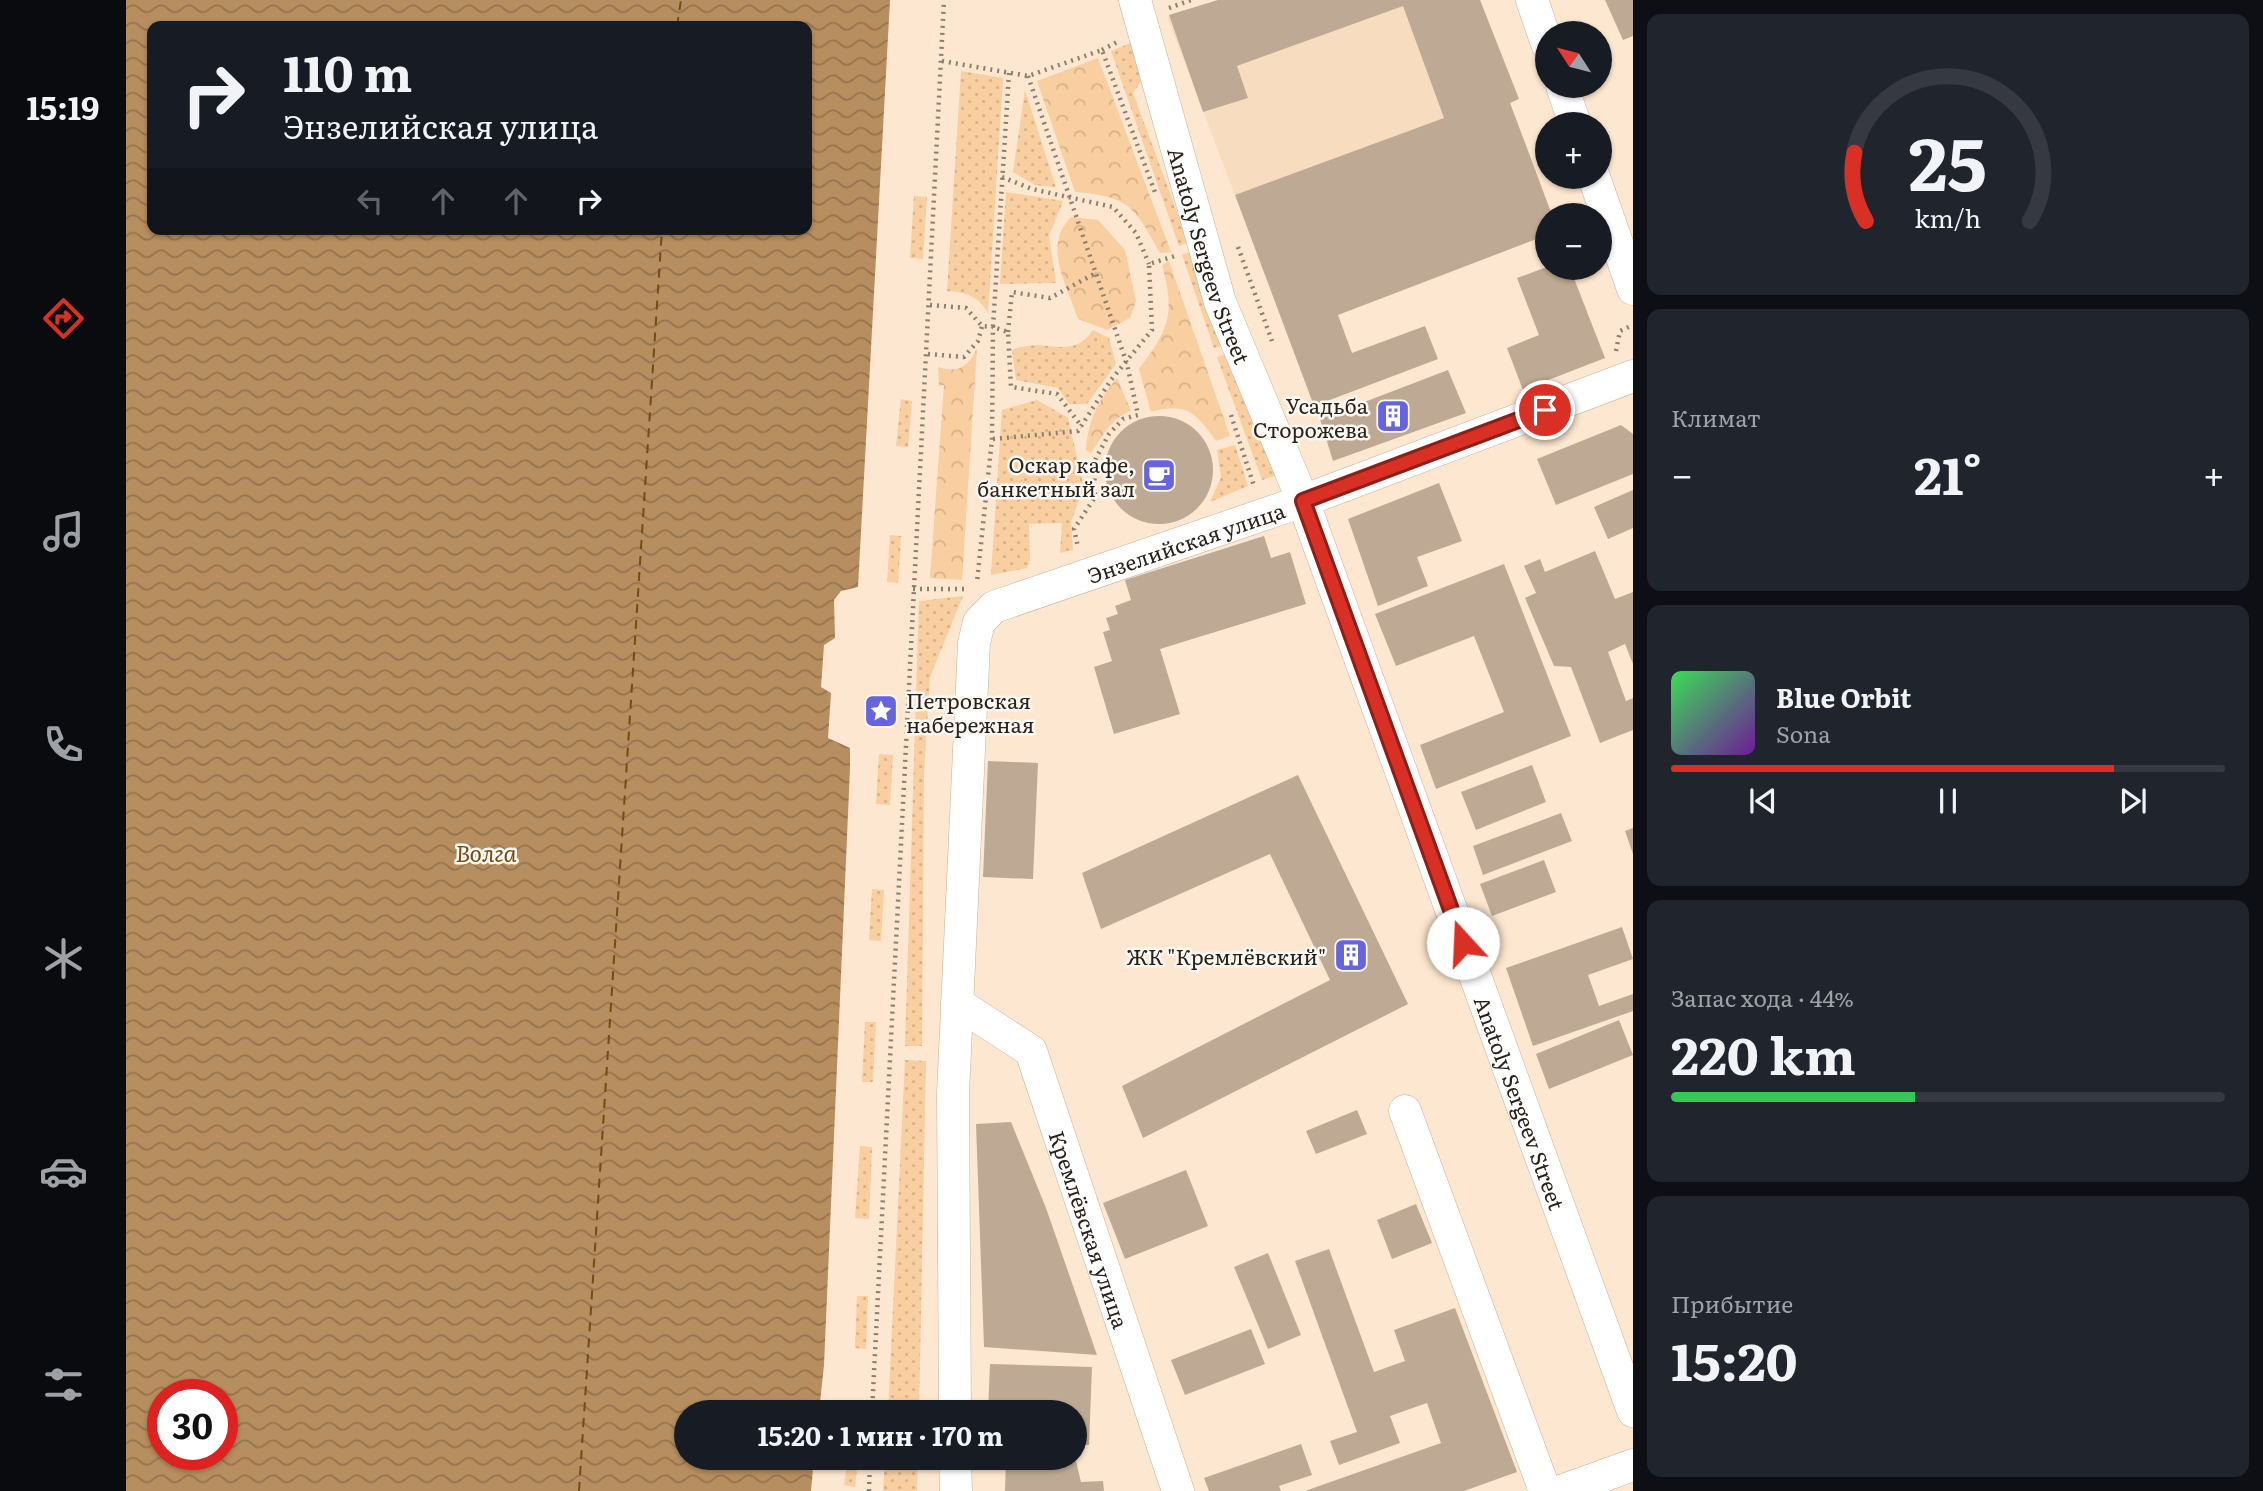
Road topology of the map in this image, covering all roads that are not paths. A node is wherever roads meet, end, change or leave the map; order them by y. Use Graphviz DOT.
graph roads {
  1 [pos="1135,0"];
  2 [pos="1532,0"];
  3 [pos="1539,21"];
  4 [pos="1598,189"];
  5 [pos="1633,289"];
  6 [pos="1624,365"];
  7 [pos="1303,501"];
  8 [pos="957,1003"];
  9 [pos="1405,1111"];
  10 [pos="955,1400"];
  11 [pos="1633,1411"];
  12 [pos="1633,1465"];
  13 [pos="955,1470"];
  14 [pos="956,1491"];
  15 [pos="1178,1491"];
  16 [pos="1545,1491"];
  17 [pos="1561,1491"];
  1 -- 7 [label="street, Anatoly Sergeev Street"];
  2 -- 3 [label="street"];
  4 -- 5 [label="street"];
  6 -- 7 [label="street, Энзелийская улица"];
  7 -- 8 [label="street, Энзелийская улица"];
  7 -- 11 [label="street, Anatoly Sergeev Street"];
  8 -- 10 [label="street"];
  8 -- 15 [label="street, Кремлёвская улица"];
  9 -- 16 [label="street"];
  12 -- 17 [label="street"];
  13 -- 14 [label="street"];
}
